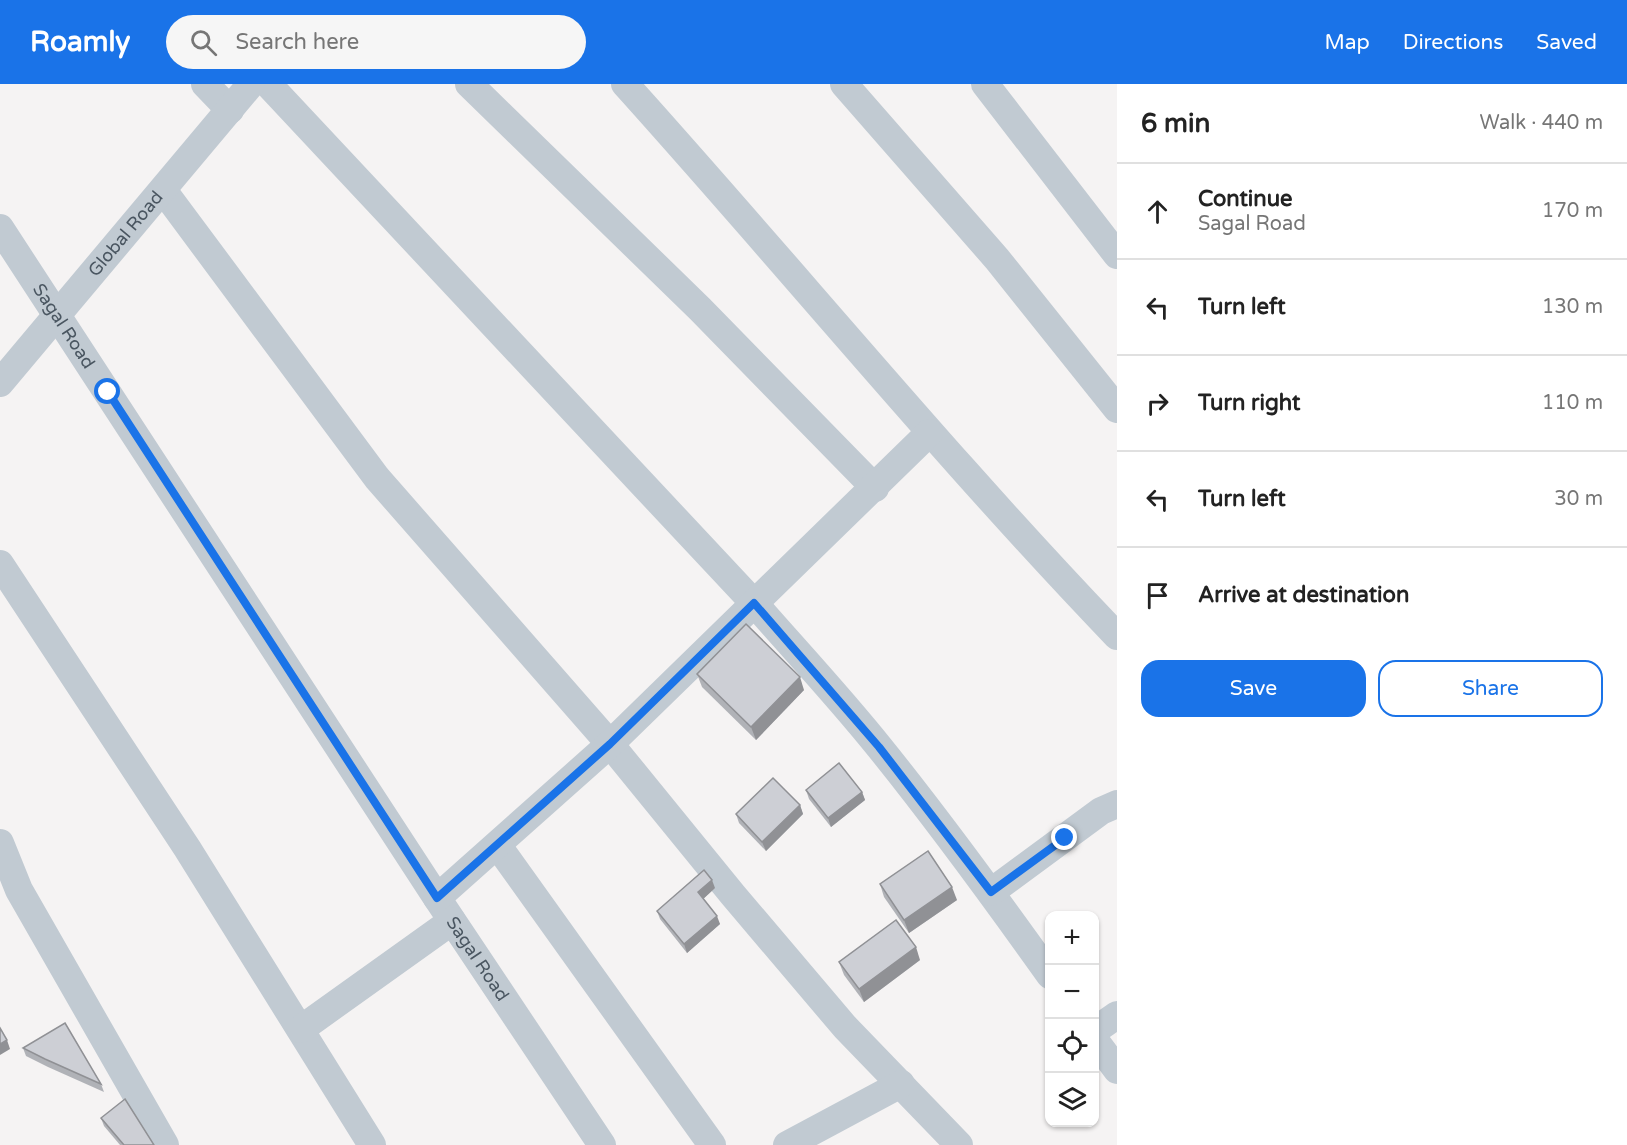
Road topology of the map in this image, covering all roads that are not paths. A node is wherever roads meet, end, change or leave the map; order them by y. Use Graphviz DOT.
graph roads {
  1 [pos="205,84"];
  2 [pos="252,84"];
  3 [pos="268,84"];
  4 [pos="470,84"];
  5 [pos="625,84"];
  6 [pos="844,84"];
  7 [pos="985,84"];
  8 [pos="230,110"];
  9 [pos="162,189"];
  10 [pos="0,228"];
  11 [pos="1117,255"];
  12 [pos="58,314"];
  13 [pos="0,383"];
  14 [pos="1117,409"];
  15 [pos="929,433"];
  16 [pos="875,488"];
  17 [pos="0,564"];
  18 [pos="754,603"];
  19 [pos="1117,636"];
  20 [pos="610,744"];
  21 [pos="1117,804"];
  22 [pos="0,843"];
  23 [pos="498,846"];
  24 [pos="991,892"];
  25 [pos="444,910"];
  26 [pos="1045,968"];
  27 [pos="1117,1015"];
  28 [pos="1099,1027"];
  29 [pos="301,1029"];
  30 [pos="1099,1045"];
  31 [pos="1117,1070"];
  32 [pos="900,1084"];
  33 [pos="165,1145"];
  34 [pos="372,1145"];
  35 [pos="602,1145"];
  36 [pos="712,1145"];
  37 [pos="788,1145"];
  38 [pos="958,1145"];
  1 -- 8 [label="street"];
  2 -- 8 [label="street, Global Road"];
  3 -- 18 [label="street"];
  4 -- 16 [label="street"];
  5 -- 15 [label="street"];
  6 -- 14 [label="street"];
  7 -- 11 [label="street"];
  8 -- 9 [label="street, Global Road"];
  9 -- 12 [label="street, Global Road"];
  9 -- 20 [label="street"];
  10 -- 12 [label="street, Sagal Road"];
  12 -- 13 [label="street, Global Road"];
  12 -- 25 [label="street, Sagal Road"];
  15 -- 16 [label="street"];
  15 -- 19 [label="street"];
  16 -- 18 [label="street"];
  17 -- 29 [label="street"];
  18 -- 20 [label="street"];
  18 -- 24 [label="street"];
  20 -- 23 [label="street"];
  20 -- 32 [label="street"];
  21 -- 24 [label="street"];
  22 -- 33 [label="street"];
  23 -- 25 [label="street"];
  23 -- 36 [label="street"];
  24 -- 26 [label="street"];
  25 -- 29 [label="street"];
  25 -- 35 [label="street, Sagal Road"];
  27 -- 28 [label="street"];
  29 -- 34 [label="street"];
  30 -- 31 [label="street"];
  32 -- 37 [label="street"];
  32 -- 38 [label="street"];
}
